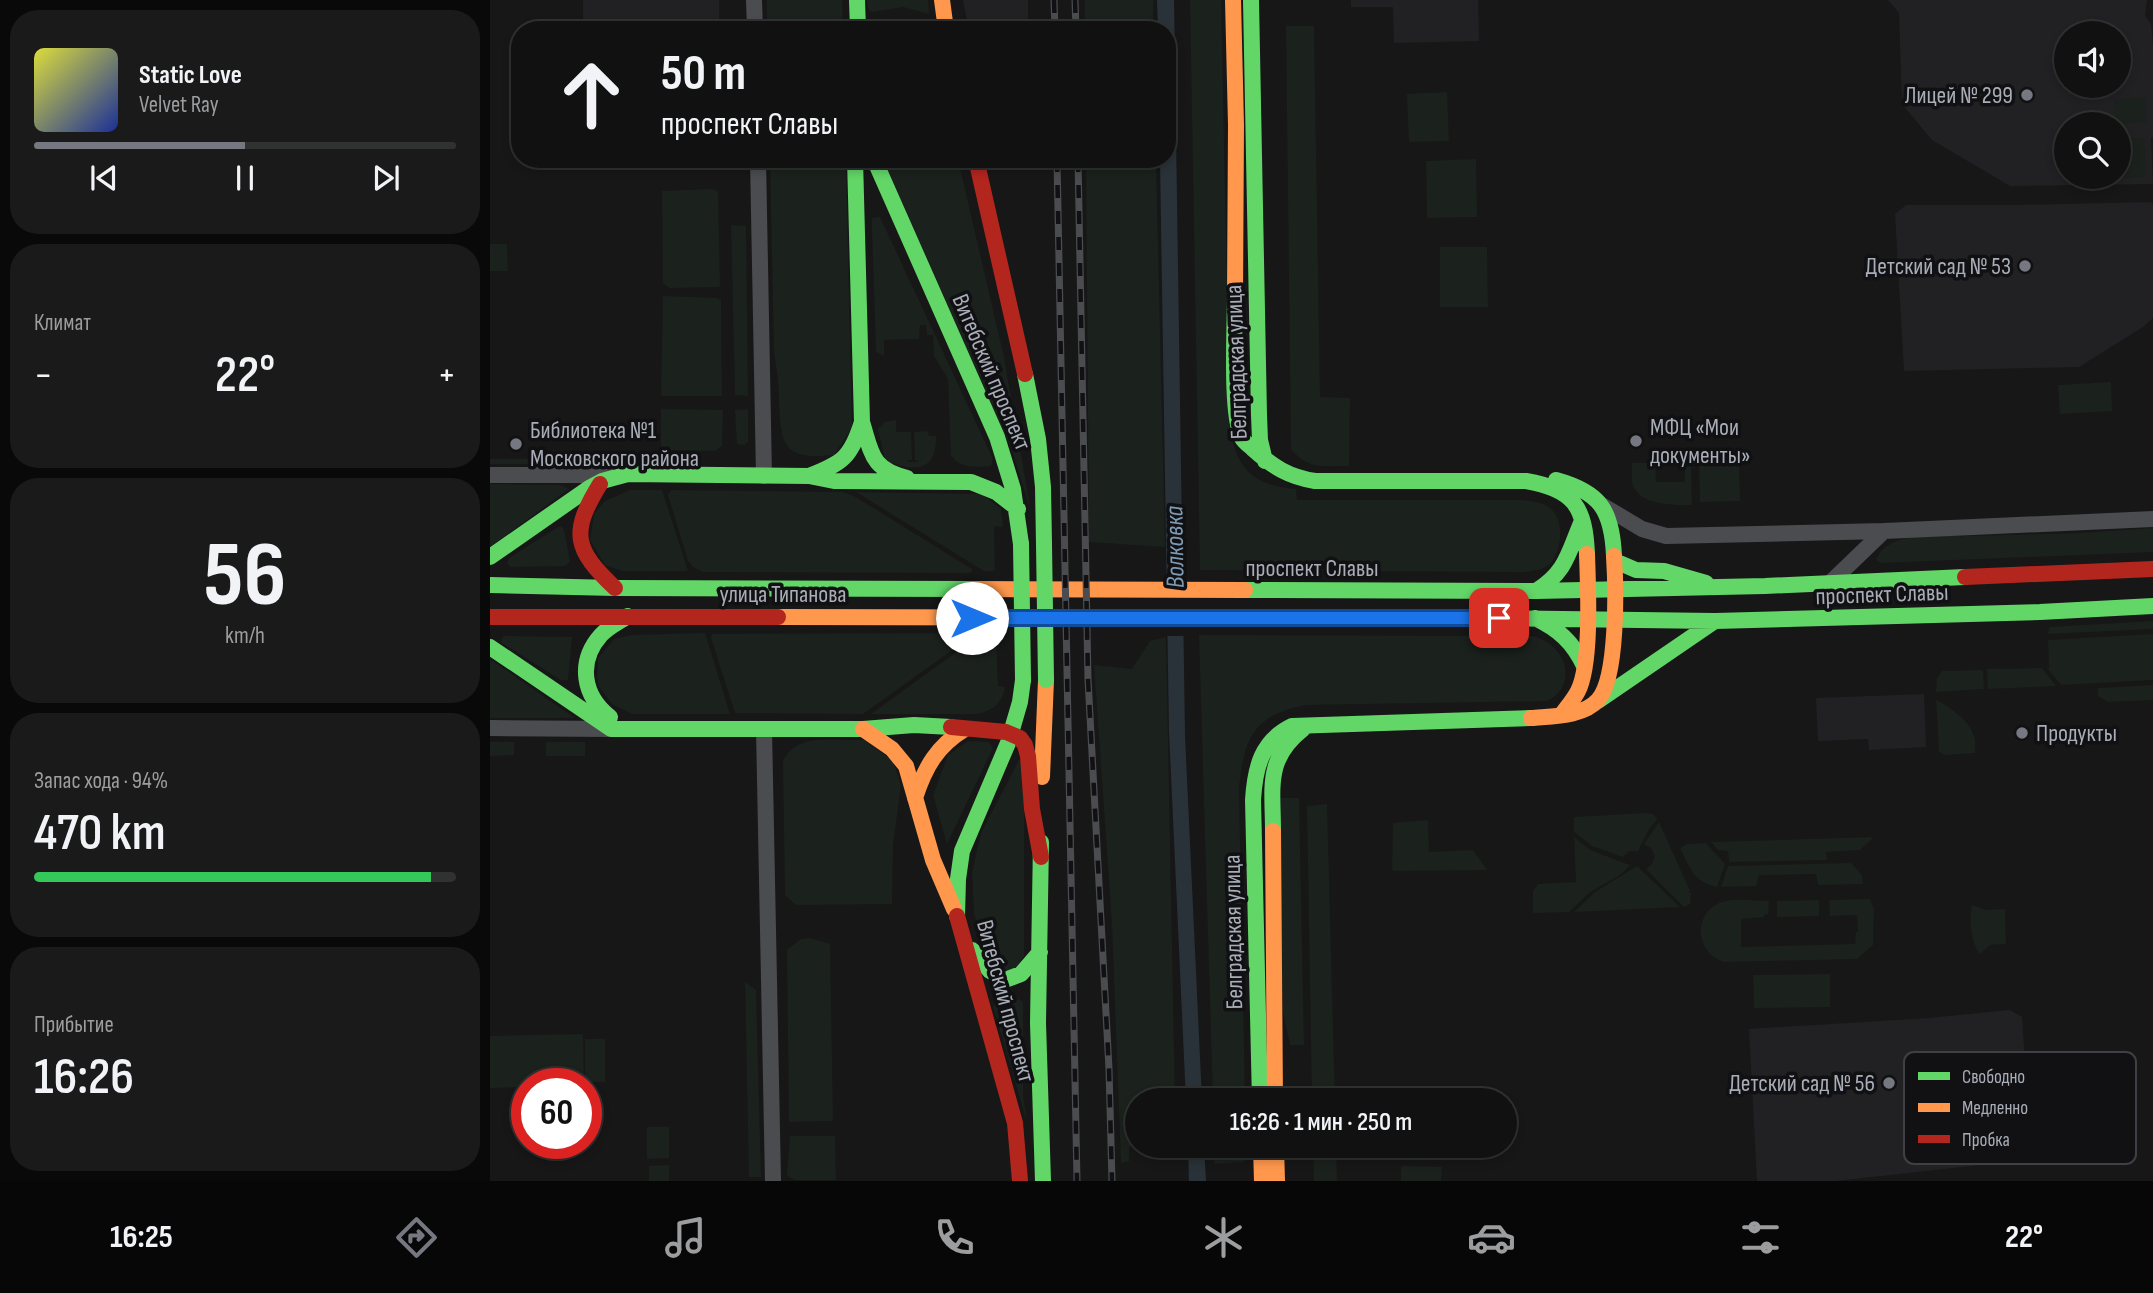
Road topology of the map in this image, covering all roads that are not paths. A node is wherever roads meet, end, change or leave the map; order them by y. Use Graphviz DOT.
graph roads {
  1 [pos="754,0"];
  2 [pos="857,0"];
  3 [pos="942,0"];
  4 [pos="1233,0"];
  5 [pos="1251,0"];
  6 [pos="755,21"];
  7 [pos="858,21"];
  8 [pos="945,21"];
  9 [pos="758,168"];
  10 [pos="855,168"];
  11 [pos="878,168"];
  12 [pos="978,168"];
  13 [pos="862,422"];
  14 [pos="1265,461"];
  15 [pos="490,475"];
  16 [pos="764,476"];
  17 [pos="808,476"];
  18 [pos="603,478"];
  19 [pos="920,481"];
  20 [pos="1526,481"];
  21 [pos="1600,504"];
  22 [pos="1018,509"];
  23 [pos="2153,519"];
  24 [pos="1584,526"];
  25 [pos="1611,527"];
  26 [pos="1884,531"];
  27 [pos="490,557"];
  28 [pos="1615,561"];
  29 [pos="2153,569"];
  30 [pos="1832,582"];
  31 [pos="490,585"];
  32 [pos="1718,587"];
  33 [pos="615,588"];
  34 [pos="1588,589"];
  35 [pos="1615,589"];
  36 [pos="1151,590"];
  37 [pos="1536,591"];
  38 [pos="2153,606"];
  39 [pos="628,616"];
  40 [pos="490,617"];
  41 [pos="1153,618"];
  42 [pos="1535,618"];
  43 [pos="1587,618"];
  44 [pos="1612,618"];
  45 [pos="1715,621"];
  46 [pos="490,647"];
  47 [pos="1585,668"];
  48 [pos="1598,701"];
  49 [pos="1562,713"];
  50 [pos="1310,724"];
  51 [pos="621,727"];
  52 [pos="490,729"];
  53 [pos="765,729"];
  54 [pos="863,729"];
  55 [pos="965,730"];
  56 [pos="1012,734"];
  57 [pos="915,798"];
  58 [pos="1041,857"];
  59 [pos="957,916"];
  60 [pos="963,938"];
  61 [pos="1040,952"];
  62 [pos="1260,1088"];
  63 [pos="1275,1088"];
  64 [pos="1261,1158"];
  65 [pos="1276,1158"];
  66 [pos="773,1181"];
  67 [pos="1020,1181"];
  68 [pos="1043,1181"];
  69 [pos="1262,1181"];
  70 [pos="1277,1181"];
  1 -- 6 [label="street"];
  2 -- 7 [label="main road"];
  3 -- 8 [label="main road"];
  4 -- 14 [label="main road, Белградская улица"];
  5 -- 14 [label="main road, Белградская улица"];
  9 -- 16 [label="street"];
  10 -- 13 [label="main road"];
  11 -- 22 [label="main road, Витебский проспект"];
  12 -- 58 [label="main road, Витебский проспект, bridge"];
  13 -- 17 [label="main road"];
  13 -- 19 [label="main road"];
  14 -- 20 [label="main road"];
  15 -- 18 [label="street"];
  16 -- 17 [label="main road"];
  16 -- 18 [label="main road"];
  17 -- 19 [label="main road"];
  18 -- 27 [label="main road"];
  18 -- 33 [label="main road"];
  19 -- 22 [label="main road"];
  20 -- 21 [label="main road"];
  20 -- 24 [label="main road"];
  21 -- 25 [label="main road"];
  21 -- 26 [label="street"];
  22 -- 56 [label="main road, Витебский проспект, bridge"];
  23 -- 26 [label="street"];
  24 -- 25 [label="main road"];
  24 -- 34 [label="main road"];
  24 -- 37 [label="main road"];
  25 -- 28 [label="main road"];
  26 -- 30 [label="street"];
  28 -- 32 [label="main road"];
  28 -- 35 [label="main road"];
  29 -- 30 [label="main road, проспект Славы"];
  30 -- 32 [label="main road, проспект Славы"];
  31 -- 33 [label="main road, улица Типанова"];
  32 -- 35 [label="main road, проспект Славы"];
  33 -- 36 [label="main road, улица Типанова"];
  34 -- 35 [label="main road, проспект Славы"];
  34 -- 37 [label="main road, проспект Славы"];
  34 -- 43 [label="main road"];
  35 -- 44 [label="main road"];
  36 -- 37 [label="main road, проспект Славы"];
  38 -- 45 [label="main road, проспект Славы"];
  39 -- 40 [label="main road, улица Типанова"];
  39 -- 41 [label="main road, улица Типанова"];
  39 -- 51 [label="main road"];
  41 -- 42 [label="main road, проспект Славы"];
  42 -- 43 [label="main road, проспект Славы"];
  42 -- 47 [label="main road"];
  43 -- 44 [label="main road, проспект Славы"];
  43 -- 47 [label="main road"];
  44 -- 45 [label="main road, проспект Славы"];
  44 -- 48 [label="main road"];
  45 -- 48 [label="main road"];
  46 -- 51 [label="main road"];
  47 -- 49 [label="main road"];
  48 -- 49 [label="main road"];
  49 -- 50 [label="main road"];
  50 -- 62 [label="main road, Белградская улица"];
  50 -- 63 [label="main road, Белградская улица"];
  51 -- 52 [label="street"];
  51 -- 53 [label="main road"];
  53 -- 54 [label="main road"];
  53 -- 66 [label="street"];
  54 -- 55 [label="main road"];
  54 -- 57 [label="main road"];
  55 -- 56 [label="main road"];
  55 -- 57 [label="main road"];
  56 -- 58 [label="main road"];
  56 -- 59 [label="main road, Витебский проспект"];
  57 -- 59 [label="main road"];
  58 -- 61 [label="main road, Витебский проспект"];
  59 -- 60 [label="main road, Витебский проспект"];
  60 -- 61 [label="main road"];
  60 -- 67 [label="main road, Витебский проспект"];
  61 -- 68 [label="main road, Витебский проспект"];
  64 -- 69 [label="main road"];
  65 -- 70 [label="main road"];
}
